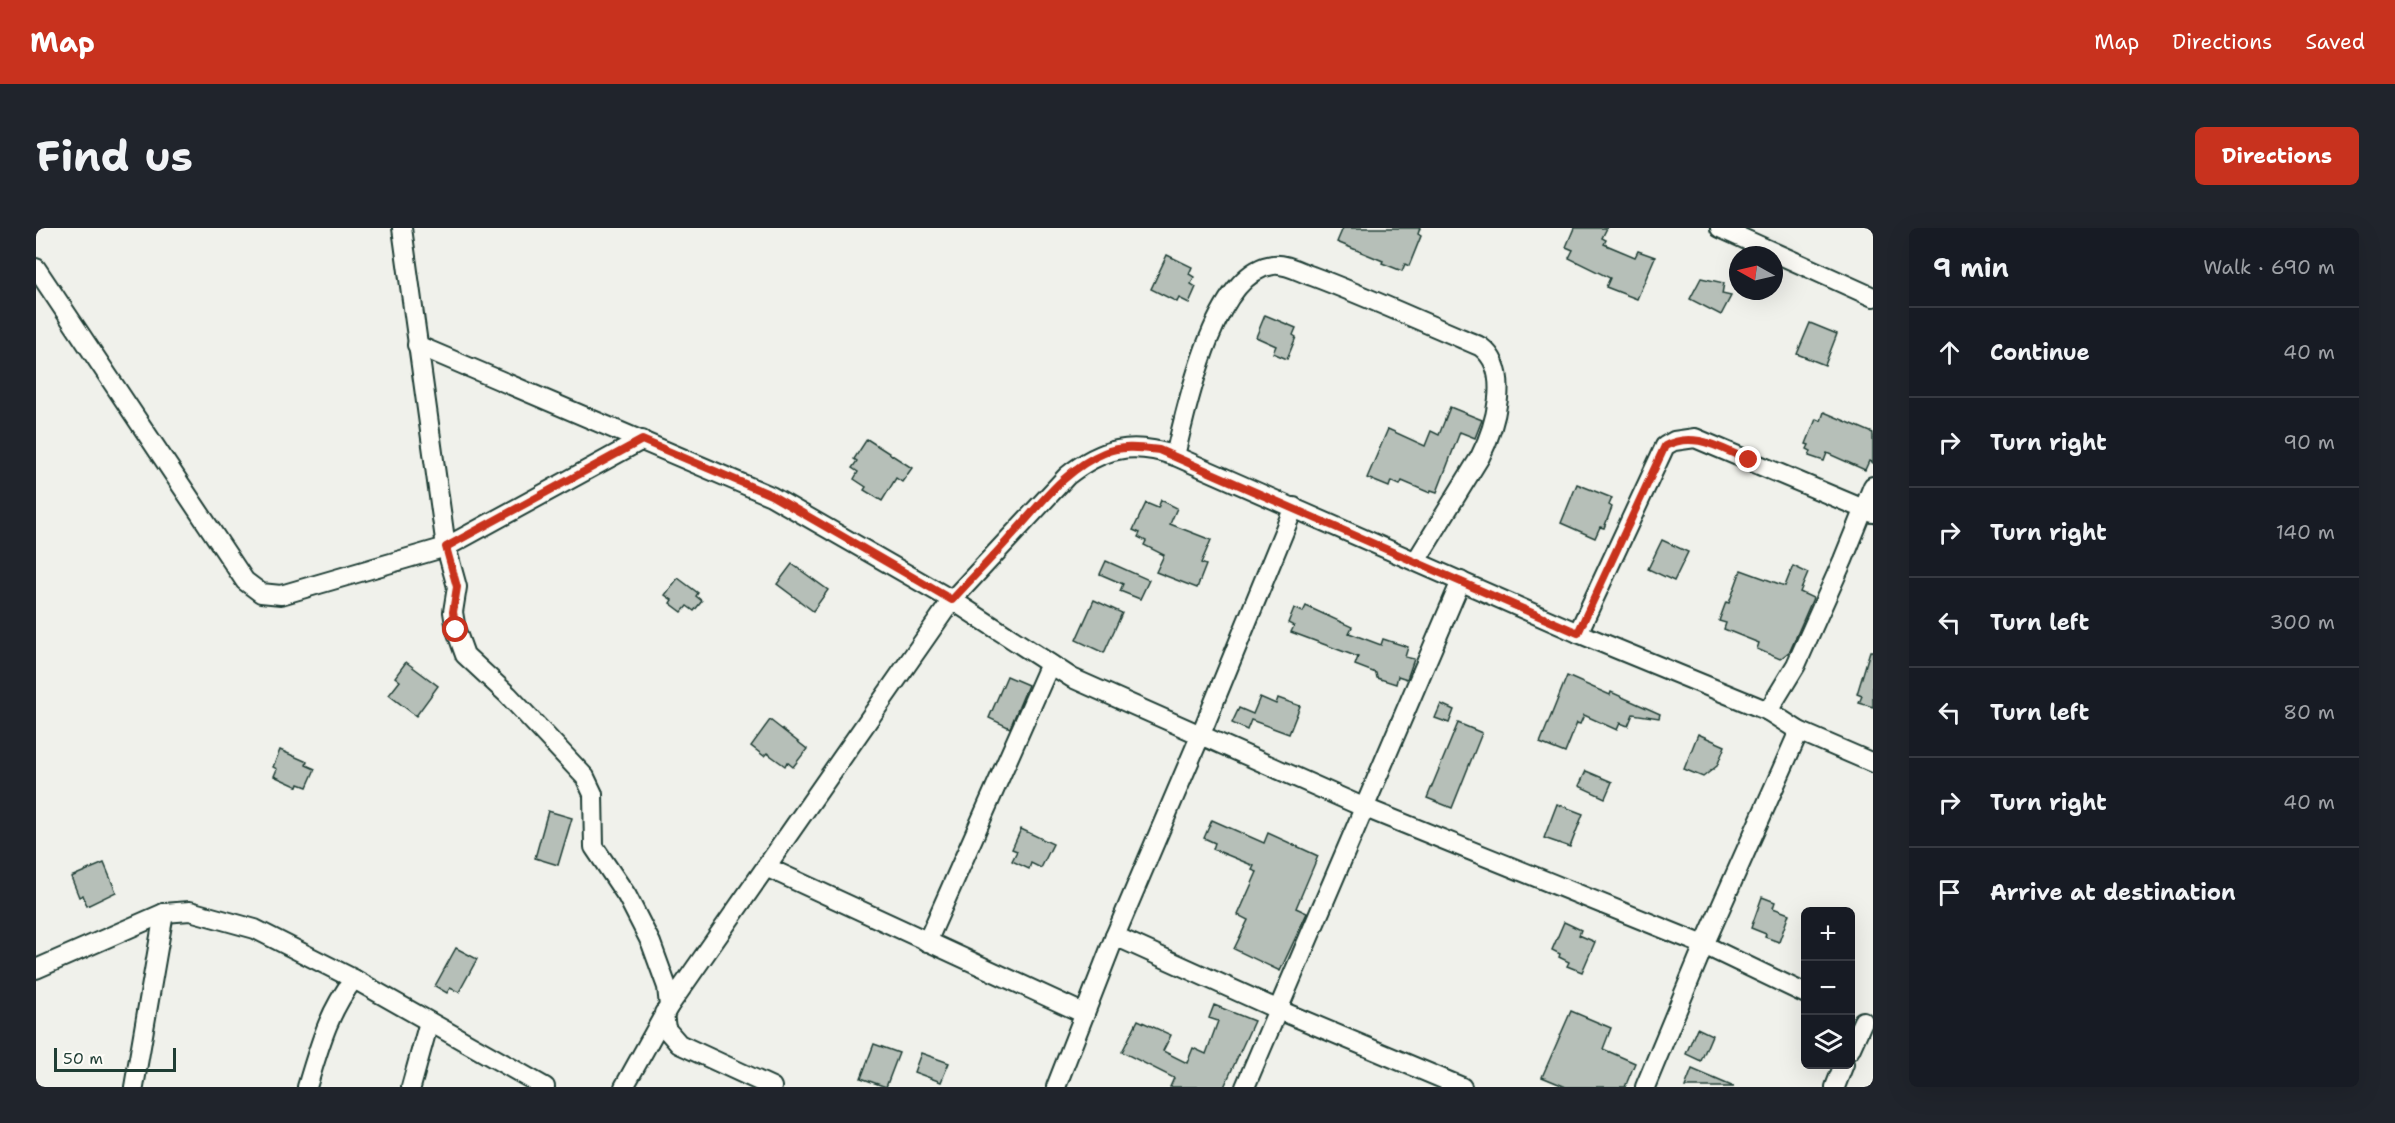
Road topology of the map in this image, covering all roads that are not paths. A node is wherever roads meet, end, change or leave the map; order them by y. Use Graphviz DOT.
graph roads {
  1 [pos="402,228"];
  2 [pos="1720,228"];
  3 [pos="36,268"];
  4 [pos="1873,297"];
  5 [pos="417,345"];
  6 [pos="642,440"];
  7 [pos="1175,456"];
  8 [pos="1873,486"];
  9 [pos="1294,507"];
  10 [pos="1868,511"];
  11 [pos="446,547"];
  12 [pos="1416,561"];
  13 [pos="1461,580"];
  14 [pos="952,600"];
  15 [pos="1578,633"];
  16 [pos="1050,664"];
  17 [pos="1768,711"];
  18 [pos="1799,731"];
  19 [pos="1201,734"];
  20 [pos="1873,763"];
  21 [pos="1363,807"];
  22 [pos="766,867"];
  23 [pos="164,913"];
  24 [pos="1115,936"];
  25 [pos="927,942"];
  26 [pos="1704,945"];
  27 [pos="36,969"];
  28 [pos="354,979"];
  29 [pos="1801,992"];
  30 [pos="667,1010"];
  31 [pos="1280,1010"];
  32 [pos="1085,1014"];
  33 [pos="1862,1020"];
  34 [pos="429,1022"];
  35 [pos="1855,1039"];
  36 [pos="1842,1069"];
  37 [pos="1453,1085"];
  38 [pos="134,1087"];
  39 [pos="307,1087"];
  40 [pos="411,1087"];
  41 [pos="545,1087"];
  42 [pos="624,1087"];
  43 [pos="772,1087"];
  44 [pos="1056,1087"];
  45 [pos="1245,1087"];
  46 [pos="1645,1087"];
  47 [pos="1834,1087"];
  1 -- 5 [label="street"];
  2 -- 4 [label="street"];
  3 -- 11 [label="street"];
  5 -- 6 [label="street"];
  5 -- 11 [label="street"];
  6 -- 11 [label="street"];
  6 -- 14 [label="street"];
  7 -- 9 [label="street"];
  7 -- 12 [label="street"];
  7 -- 14 [label="street"];
  8 -- 10 [label="street"];
  9 -- 12 [label="street"];
  9 -- 19 [label="street"];
  10 -- 15 [label="street"];
  10 -- 17 [label="street"];
  11 -- 30 [label="street"];
  12 -- 13 [label="street"];
  13 -- 15 [label="street"];
  13 -- 21 [label="street"];
  14 -- 16 [label="street"];
  14 -- 22 [label="street"];
  15 -- 17 [label="street"];
  16 -- 19 [label="street"];
  16 -- 25 [label="street"];
  17 -- 18 [label="street"];
  18 -- 20 [label="street"];
  18 -- 26 [label="street"];
  19 -- 21 [label="street"];
  19 -- 24 [label="street"];
  21 -- 26 [label="street"];
  21 -- 31 [label="street"];
  22 -- 25 [label="street"];
  22 -- 30 [label="street"];
  23 -- 27 [label="street"];
  23 -- 28 [label="street"];
  23 -- 38 [label="street"];
  24 -- 31 [label="street"];
  24 -- 32 [label="street"];
  25 -- 32 [label="street"];
  26 -- 29 [label="street"];
  26 -- 46 [label="street"];
  28 -- 34 [label="street"];
  28 -- 39 [label="street"];
  30 -- 42 [label="street"];
  30 -- 43 [label="street"];
  31 -- 37 [label="street"];
  31 -- 45 [label="street"];
  32 -- 44 [label="street"];
  33 -- 35 [label="street"];
  34 -- 40 [label="street"];
  34 -- 41 [label="street"];
  36 -- 47 [label="street"];
}
